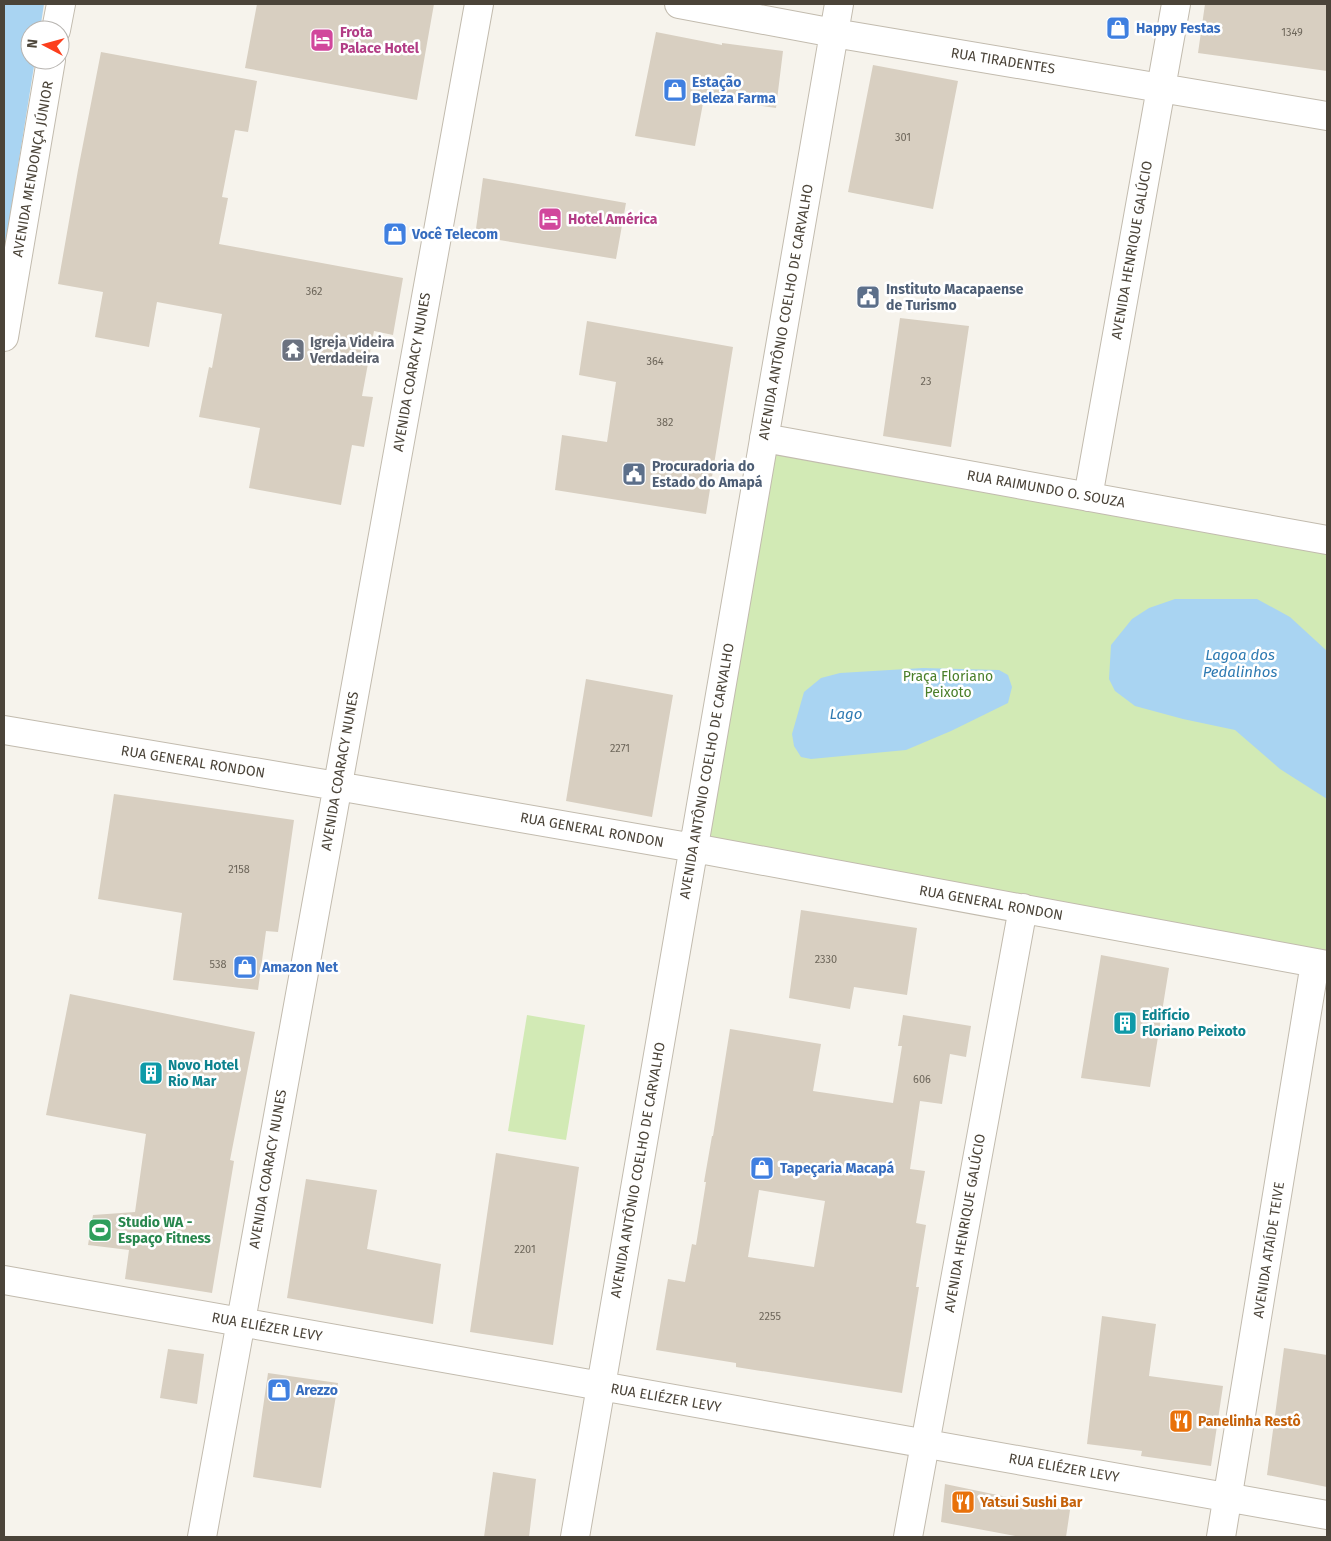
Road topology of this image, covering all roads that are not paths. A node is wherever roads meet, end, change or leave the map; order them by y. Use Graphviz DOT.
graph roads {
  1 [pos="61,4"];
  2 [pos="478,4"];
  3 [pos="679,4"];
  4 [pos="839,4"];
  5 [pos="1176,4"];
  6 [pos="58,20"];
  7 [pos="834,33"];
  8 [pos="49,70"];
  9 [pos="1161,87"];
  10 [pos="1327,116"];
  11 [pos="4,337"];
  12 [pos="764,438"];
  13 [pos="1088,496"];
  14 [pos="1327,540"];
  15 [pos="4,730"];
  16 [pos="337,786"];
  17 [pos="694,848"];
  18 [pos="1023,908"];
  19 [pos="1321,964"];
  20 [pos="4,1280"];
  21 [pos="240,1322"];
  22 [pos="601,1386"];
  23 [pos="924,1444"];
  24 [pos="1228,1498"];
  25 [pos="1327,1515"];
  26 [pos="202,1537"];
  27 [pos="574,1537"];
  28 [pos="908,1537"];
  29 [pos="1221,1537"];
  1 -- 6 [label="street"];
  2 -- 16 [label="street, AVENIDA COARACY NUNES"];
  3 -- 7 [label="street, RUA TIRADENTES"];
  4 -- 7 [label="street, AVENIDA ANTÔNIO COELHO DE CARVALHO"];
  5 -- 9 [label="street, AVENIDA HENRIQUE GALÚCIO"];
  7 -- 9 [label="street, RUA TIRADENTES"];
  7 -- 12 [label="street, AVENIDA ANTÔNIO COELHO DE CARVALHO"];
  8 -- 11 [label="street, AVENIDA MENDONÇA JÚNIOR"];
  9 -- 10 [label="street, RUA TIRADENTES"];
  9 -- 13 [label="street, AVENIDA HENRIQUE GALÚCIO"];
  12 -- 13 [label="street, RUA RAIMUNDO O. SOUZA"];
  12 -- 17 [label="street, AVENIDA ANTÔNIO COELHO DE CARVALHO"];
  13 -- 14 [label="street, RUA RAIMUNDO O. SOUZA"];
  15 -- 16 [label="street, RUA GENERAL RONDON"];
  16 -- 17 [label="street, RUA GENERAL RONDON"];
  16 -- 21 [label="street, AVENIDA COARACY NUNES"];
  17 -- 18 [label="street, RUA GENERAL RONDON"];
  17 -- 22 [label="street, AVENIDA ANTÔNIO COELHO DE CARVALHO"];
  18 -- 19 [label="street, RUA GENERAL RONDON"];
  18 -- 23 [label="street, AVENIDA HENRIQUE GALÚCIO"];
  19 -- 24 [label="street, AVENIDA ATAÍDE TEIVE"];
  20 -- 21 [label="street, RUA ELIÉZER LEVY"];
  21 -- 22 [label="street, RUA ELIÉZER LEVY"];
  21 -- 26 [label="street, AVENIDA COARACY NUNES"];
  22 -- 23 [label="street, RUA ELIÉZER LEVY"];
  22 -- 27 [label="street, AVENIDA ANTÔNIO COELHO DE CARVALHO"];
  23 -- 24 [label="street, RUA ELIÉZER LEVY"];
  23 -- 28 [label="street, AVENIDA HENRIQUE GALÚCIO"];
  24 -- 25 [label="street, RUA ELIÉZER LEVY"];
  24 -- 29 [label="street, AVENIDA ATAÍDE TEIVE"];
}
